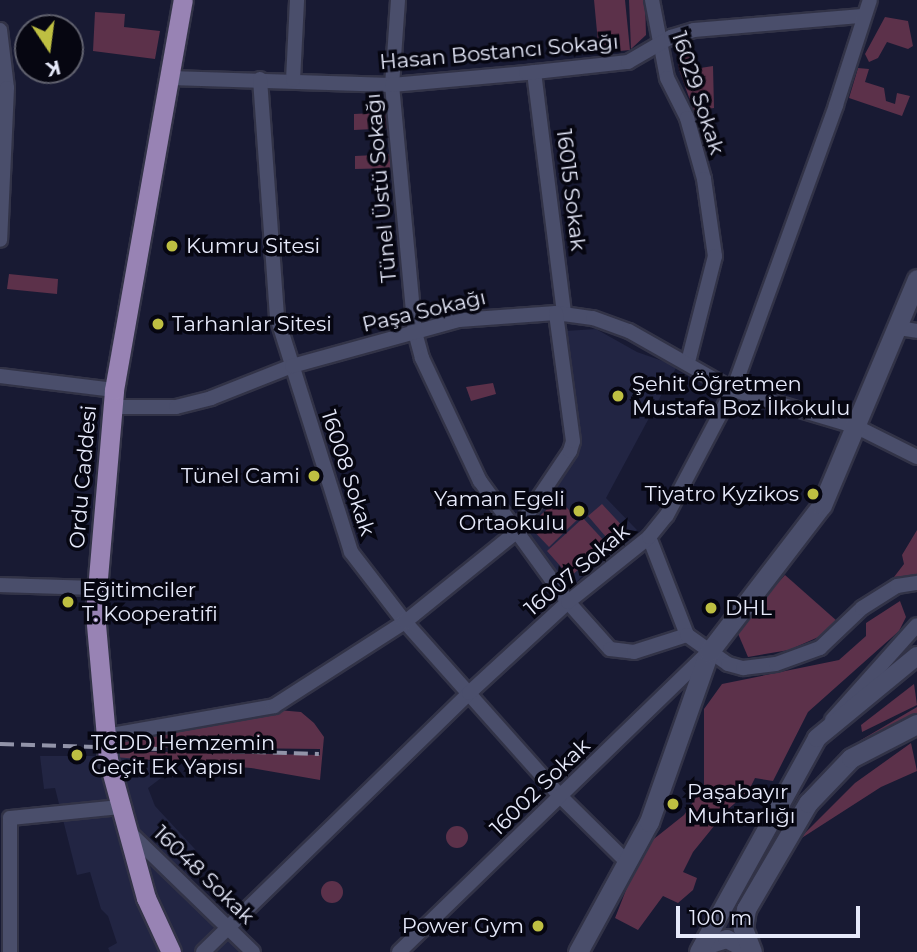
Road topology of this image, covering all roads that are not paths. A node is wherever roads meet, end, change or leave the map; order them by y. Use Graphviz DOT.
graph roads {
  1 [pos="183,0"];
  2 [pos="297,0"];
  3 [pos="398,0"];
  4 [pos="652,0"];
  5 [pos="870,0"];
  6 [pos="863,16"];
  7 [pos="0,30"];
  8 [pos="658,45"];
  9 [pos="534,72"];
  10 [pos="170,78"];
  11 [pos="260,79"];
  12 [pos="293,80"];
  13 [pos="392,85"];
  14 [pos="3,178"];
  15 [pos="0,240"];
  16 [pos="917,279"];
  17 [pos="560,313"];
  18 [pos="908,329"];
  19 [pos="415,332"];
  20 [pos="688,362"];
  21 [pos="292,366"];
  22 [pos="0,376"];
  23 [pos="733,390"];
  24 [pos="113,398"];
  25 [pos="857,427"];
  26 [pos="917,457"];
  27 [pos="516,533"];
  28 [pos="649,537"];
  29 [pos="917,583"];
  30 [pos="0,585"];
  31 [pos="897,586"];
  32 [pos="97,587"];
  33 [pos="917,594"];
  34 [pos="568,602"];
  35 [pos="405,622"];
  36 [pos="917,627"];
  37 [pos="687,635"];
  38 [pos="709,652"];
  39 [pos="917,656"];
  40 [pos="469,693"];
  41 [pos="917,724"];
  42 [pos="106,736"];
  43 [pos="817,738"];
  44 [pos="560,796"];
  45 [pos="120,807"];
  46 [pos="126,828"];
  47 [pos="628,863"];
  48 [pos="229,928"];
  49 [pos="701,949"];
  50 [pos="10,952"];
  51 [pos="171,952"];
  52 [pos="204,952"];
  53 [pos="253,952"];
  54 [pos="399,952"];
  55 [pos="578,952"];
  56 [pos="751,952"];
  1 -- 10 [label="main road, Ordu Caddesi"];
  2 -- 12 [label="street"];
  3 -- 13 [label="street, Tünel Üstü Sokağı"];
  4 -- 8 [label="street, 16029 Sokak"];
  5 -- 6 [label="street, 16007 Sokak"];
  6 -- 8 [label="street, Hasan Bostancı Sokağı"];
  6 -- 23 [label="street, 16007 Sokak"];
  7 -- 14 [label="street"];
  8 -- 9 [label="street, Hasan Bostancı Sokağı"];
  8 -- 20 [label="street, 16029 Sokak"];
  9 -- 13 [label="street, Hasan Bostancı Sokağı"];
  9 -- 17 [label="street, 16015 Sokak"];
  10 -- 11 [label="street, Hasan Bostancı Sokağı"];
  10 -- 24 [label="main road, Ordu Caddesi"];
  11 -- 12 [label="street, Hasan Bostancı Sokağı"];
  11 -- 21 [label="street, 16008 Sokak"];
  12 -- 13 [label="street, Hasan Bostancı Sokağı"];
  13 -- 19 [label="street, Tünel Üstü Sokağı"];
  14 -- 15 [label="street"];
  16 -- 18 [label="main road"];
  17 -- 19 [label="street, Paşa Sokağı"];
  17 -- 20 [label="street, Paşa Sokağı"];
  17 -- 27 [label="street, 16015 Sokak"];
  18 -- 25 [label="main road"];
  19 -- 21 [label="street, Paşa Sokağı"];
  19 -- 27 [label="street, Tünel Üstü Sokağı"];
  20 -- 23 [label="street, Paşa Sokağı"];
  21 -- 24 [label="street, Paşa Sokağı"];
  21 -- 35 [label="street, 16008 Sokak"];
  22 -- 24 [label="street, Paşa Sokağı"];
  23 -- 25 [label="street, Paşa Sokağı"];
  23 -- 28 [label="street, 16007 Sokak"];
  24 -- 32 [label="main road, Ordu Caddesi"];
  25 -- 26 [label="street, Paşa Sokağı"];
  25 -- 38 [label="main road"];
  27 -- 34 [label="street, Tünel Üstü Sokağı"];
  27 -- 35 [label="street, 16015 Sokak"];
  28 -- 34 [label="street, 16007 Sokak"];
  28 -- 37 [label="street"];
  29 -- 31 [label="street"];
  30 -- 32 [label="street"];
  31 -- 33 [label="street"];
  31 -- 38 [label="street"];
  32 -- 42 [label="main road, Ordu Caddesi"];
  34 -- 37 [label="street, Tünel Üstü Sokağı"];
  34 -- 40 [label="street, 16007 Sokak"];
  35 -- 40 [label="street, 16008 Sokak"];
  35 -- 42 [label="street, 16015 Sokak"];
  36 -- 43 [label="street"];
  37 -- 38 [label="street"];
  38 -- 44 [label="street, 16002 Sokak"];
  38 -- 47 [label="main road"];
  39 -- 43 [label="street"];
  40 -- 44 [label="street, 16008 Sokak"];
  40 -- 48 [label="street, 16007 Sokak"];
  41 -- 56 [label="main road"];
  42 -- 45 [label="main road, Ordu Caddesi"];
  43 -- 49 [label="street"];
  44 -- 47 [label="street, 16008 Sokak"];
  44 -- 54 [label="street, 16002 Sokak"];
  45 -- 46 [label="main road, Ordu Caddesi"];
  45 -- 50 [label="street"];
  46 -- 48 [label="street, 16048 Sokak"];
  46 -- 51 [label="main road, Ordu Caddesi"];
  47 -- 55 [label="main road"];
  48 -- 52 [label="street, 16007 Sokak"];
  48 -- 53 [label="street, 16048 Sokak"];
  49 -- 56 [label="street"];
}
